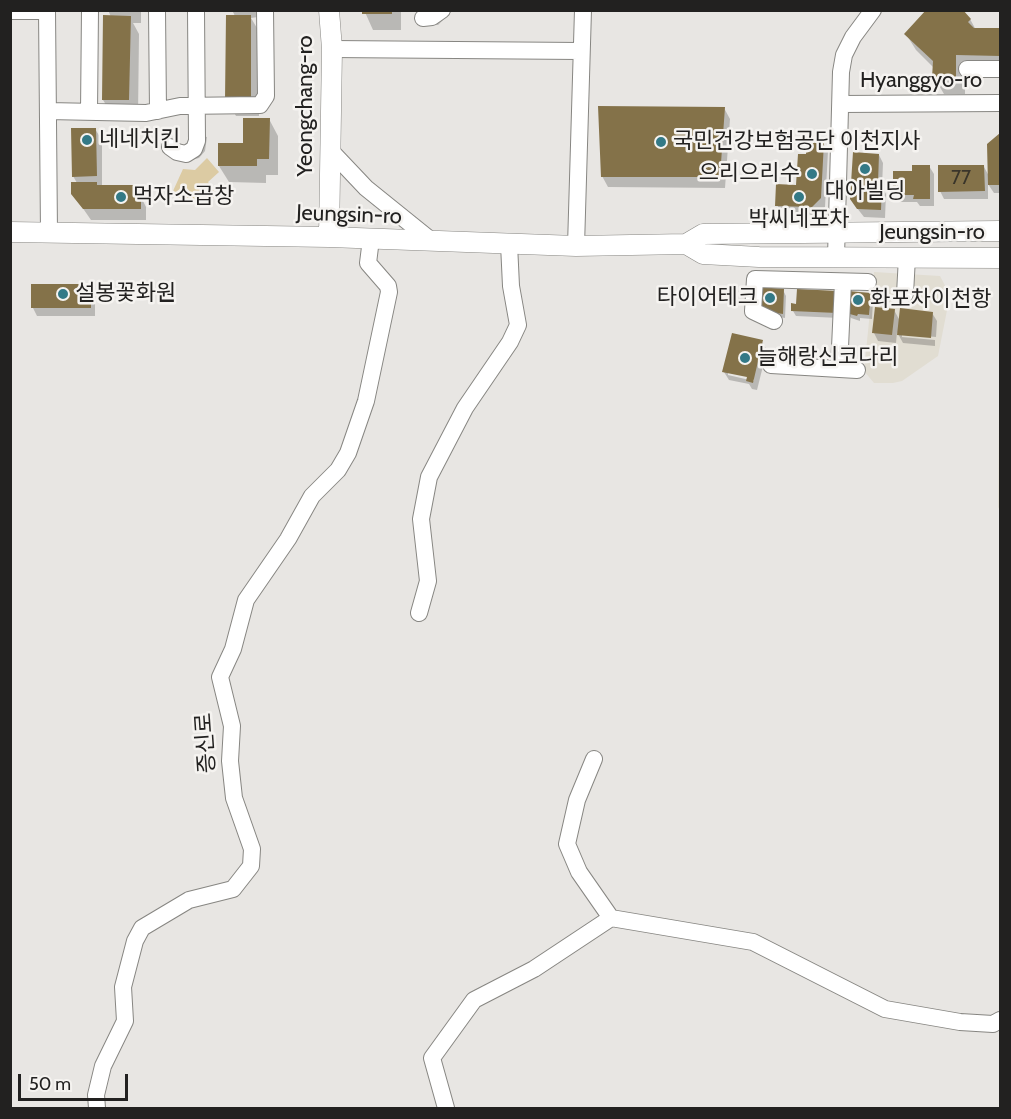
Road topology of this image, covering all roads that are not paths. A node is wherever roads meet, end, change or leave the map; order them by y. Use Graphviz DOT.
graph roads {
  1 [pos="10,10"];
  2 [pos="90,10"];
  3 [pos="157,10"];
  4 [pos="196,10"];
  5 [pos="265,10"];
  6 [pos="329,10"];
  7 [pos="442,10"];
  8 [pos="583,10"];
  9 [pos="873,10"];
  10 [pos="47,11"];
  11 [pos="423,18"];
  12 [pos="332,49"];
  13 [pos="580,51"];
  14 [pos="967,69"];
  15 [pos="1000,69"];
  16 [pos="1000,103"];
  17 [pos="841,104"];
  18 [pos="198,106"];
  19 [pos="48,111"];
  20 [pos="158,111"];
  21 [pos="89,112"];
  22 [pos="170,147"];
  23 [pos="330,150"];
  24 [pos="1000,231"];
  25 [pos="10,232"];
  26 [pos="49,232"];
  27 [pos="837,233"];
  28 [pos="329,237"];
  29 [pos="371,239"];
  30 [pos="433,242"];
  31 [pos="509,244"];
  32 [pos="686,244"];
  33 [pos="576,246"];
  34 [pos="759,257"];
  35 [pos="813,257"];
  36 [pos="836,257"];
  37 [pos="907,257"];
  38 [pos="1000,258"];
  39 [pos="755,279"];
  40 [pos="814,281"];
  41 [pos="843,282"];
  42 [pos="868,282"];
  43 [pos="905,294"];
  44 [pos="774,321"];
  45 [pos="771,365"];
  46 [pos="839,369"];
  47 [pos="857,370"];
  48 [pos="418,613"];
  49 [pos="594,759"];
  50 [pos="610,918"];
  51 [pos="1000,1020"];
  52 [pos="97,1108"];
  53 [pos="446,1108"];
  1 -- 10 [label="street"];
  2 -- 21 [label="street"];
  3 -- 20 [label="street"];
  4 -- 18 [label="street"];
  5 -- 18 [label="street"];
  6 -- 12 [label="main road, Yeongchang-ro"];
  7 -- 11 [label="street"];
  8 -- 13 [label="street"];
  9 -- 17 [label="street"];
  10 -- 19 [label="street"];
  12 -- 13 [label="street"];
  12 -- 23 [label="main road, Yeongchang-ro"];
  13 -- 33 [label="street"];
  14 -- 15 [label="street"];
  16 -- 17 [label="street, Hyanggyo-ro"];
  17 -- 27 [label="street"];
  18 -- 20 [label="street"];
  18 -- 22 [label="street"];
  19 -- 21 [label="street"];
  19 -- 26 [label="street"];
  20 -- 21 [label="street"];
  23 -- 28 [label="main road, Yeongchang-ro"];
  23 -- 30 [label="street"];
  24 -- 27 [label="main road, Jeungsin-ro"];
  25 -- 26 [label="main road, Jeungsin-ro"];
  26 -- 28 [label="main road, Jeungsin-ro"];
  27 -- 32 [label="main road, Jeungsin-ro"];
  27 -- 36 [label="street"];
  28 -- 29 [label="main road, Jeungsin-ro"];
  29 -- 30 [label="main road, Jeungsin-ro"];
  29 -- 52 [label="street, 증신로"];
  30 -- 31 [label="main road, Jeungsin-ro"];
  31 -- 33 [label="main road, Jeungsin-ro"];
  31 -- 48 [label="street"];
  32 -- 33 [label="main road, Jeungsin-ro"];
  32 -- 34 [label="main road, Jeungsin-ro"];
  34 -- 35 [label="main road, Jeungsin-ro"];
  34 -- 39 [label="street"];
  35 -- 36 [label="main road, Jeungsin-ro"];
  35 -- 40 [label="street"];
  36 -- 37 [label="main road, Jeungsin-ro"];
  37 -- 38 [label="main road, Jeungsin-ro"];
  37 -- 43 [label="street"];
  39 -- 40 [label="street"];
  39 -- 44 [label="street"];
  40 -- 41 [label="street"];
  41 -- 42 [label="street"];
  41 -- 46 [label="street"];
  45 -- 46 [label="street"];
  46 -- 47 [label="street"];
  49 -- 50 [label="street"];
  50 -- 51 [label="street"];
  50 -- 53 [label="street"];
}
